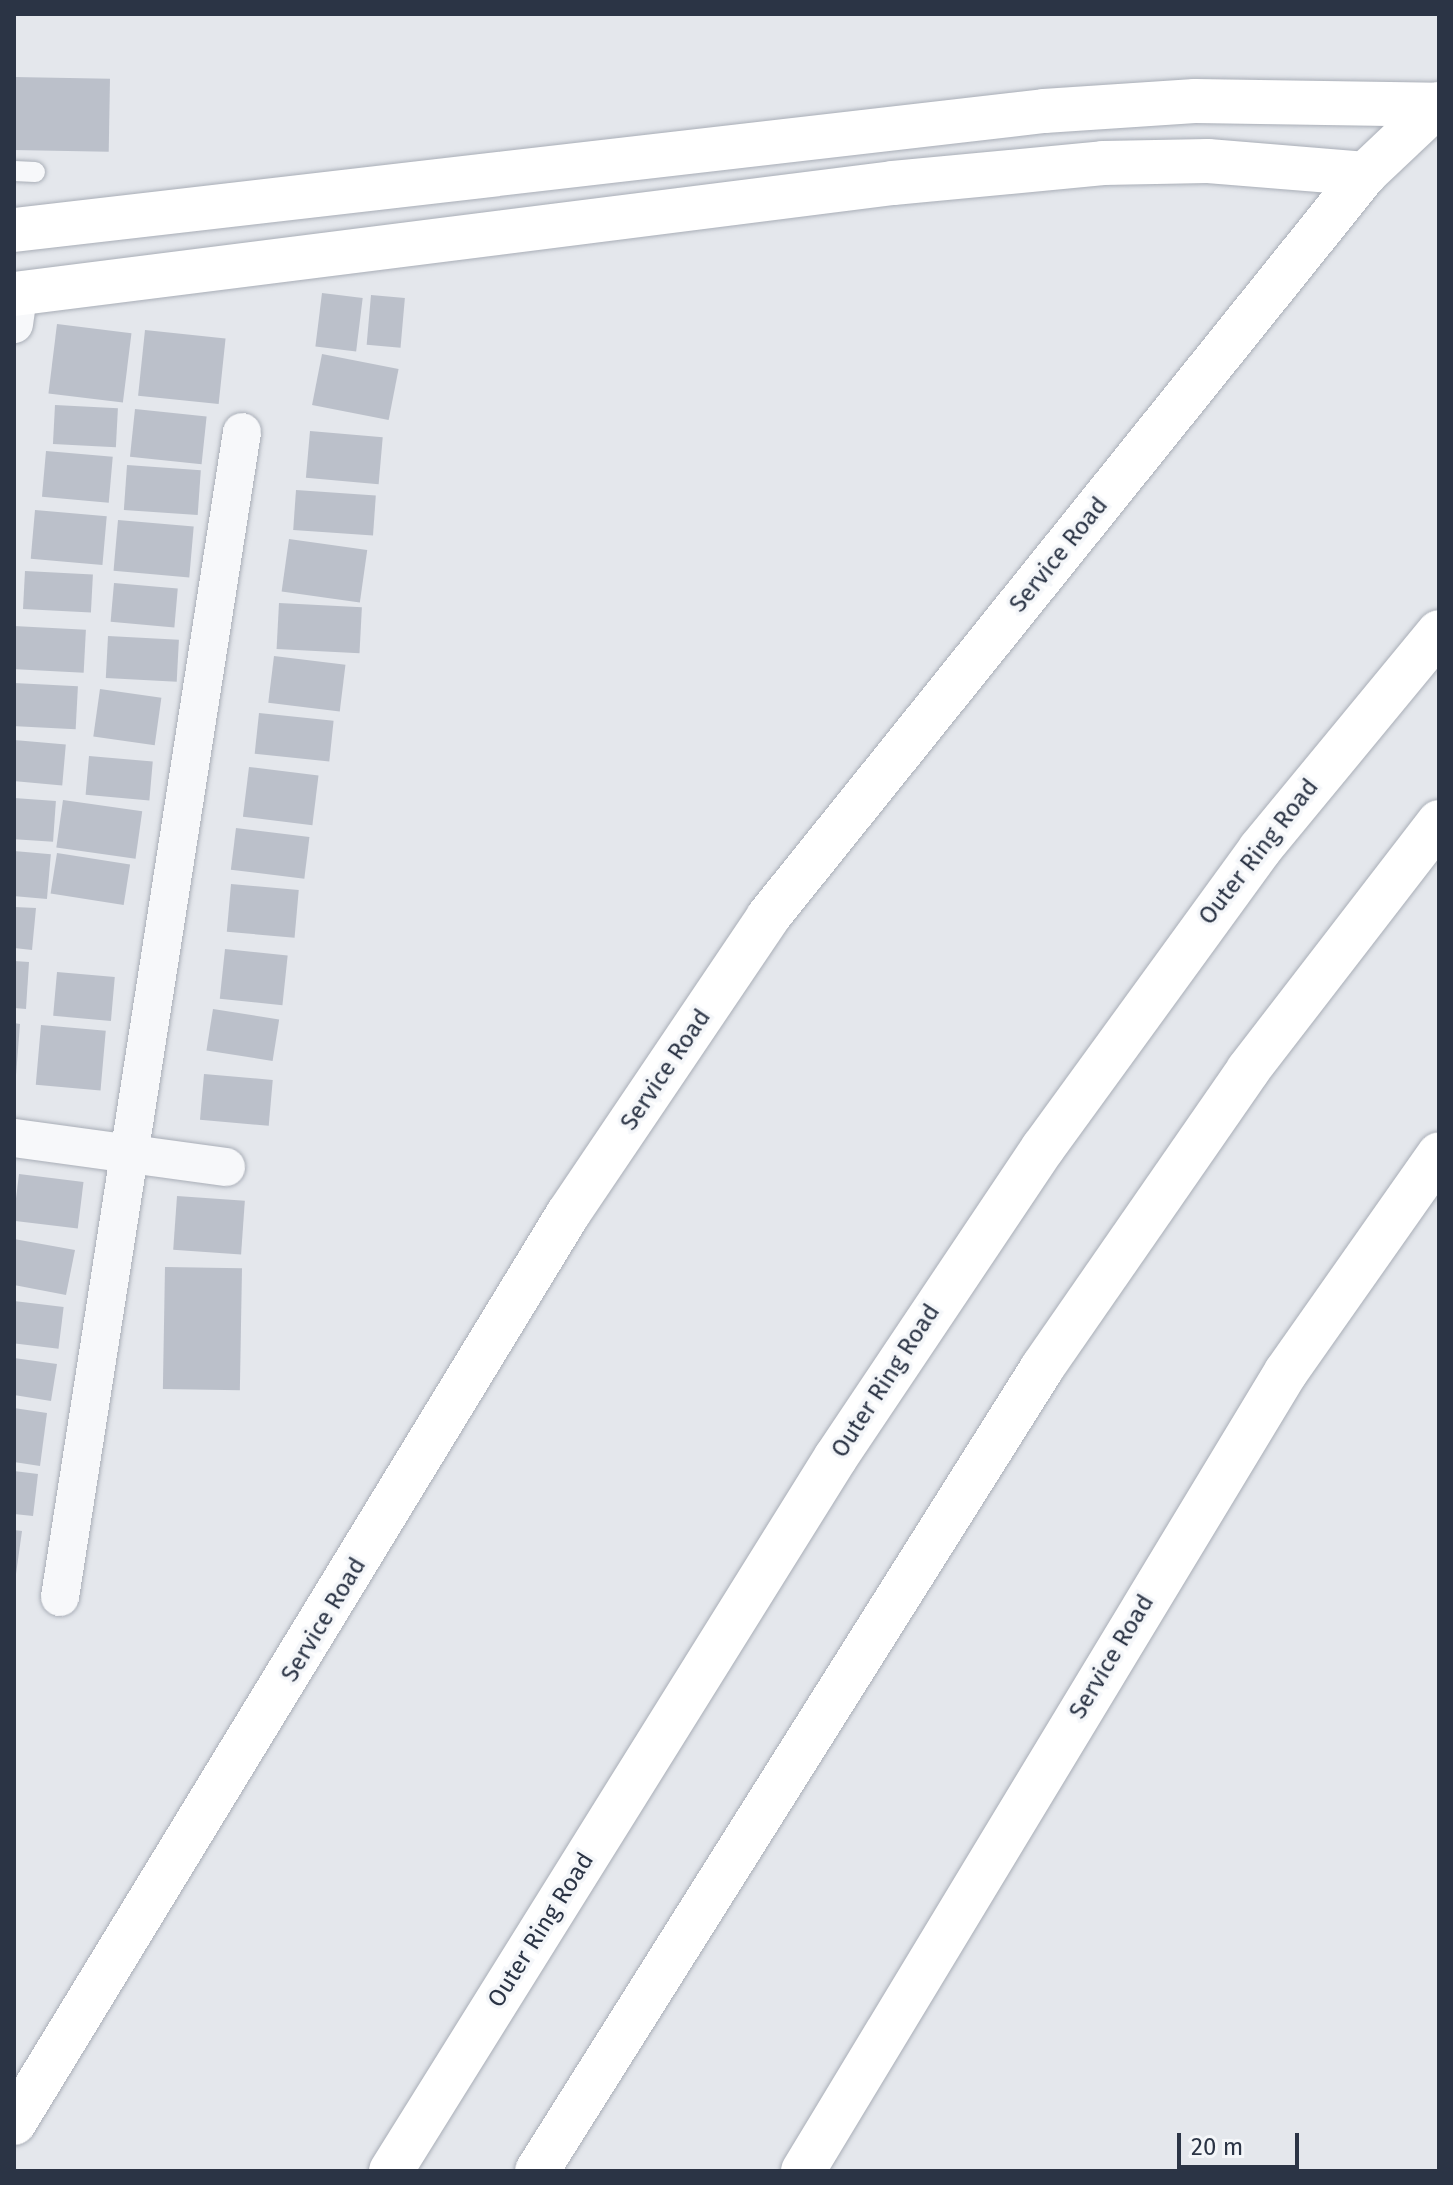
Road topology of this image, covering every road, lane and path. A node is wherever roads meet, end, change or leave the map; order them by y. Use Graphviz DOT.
graph roads {
  1 [pos="1438,105"];
  2 [pos="14,171"];
  3 [pos="35,172"];
  4 [pos="1365,174"];
  5 [pos="14,230"];
  6 [pos="15,304"];
  7 [pos="242,432"];
  8 [pos="1439,632"];
  9 [pos="1439,822"];
  10 [pos="14,1138"];
  11 [pos="126,1153"];
  12 [pos="1439,1154"];
  13 [pos="226,1167"];
  14 [pos="60,1597"];
  15 [pos="14,2123"];
  16 [pos="391,2171"];
  17 [pos="537,2171"];
  18 [pos="803,2171"];
  1 -- 4 [label="main road, Service Road"];
  1 -- 5 [label="main road"];
  2 -- 3 [label="lane"];
  4 -- 6 [label="main road"];
  4 -- 15 [label="main road, Service Road"];
  7 -- 11 [label="street"];
  8 -- 16 [label="main road, Outer Ring Road"];
  9 -- 17 [label="main road"];
  10 -- 11 [label="street"];
  11 -- 13 [label="street"];
  11 -- 14 [label="street"];
  12 -- 18 [label="main road, Service Road"];
}
